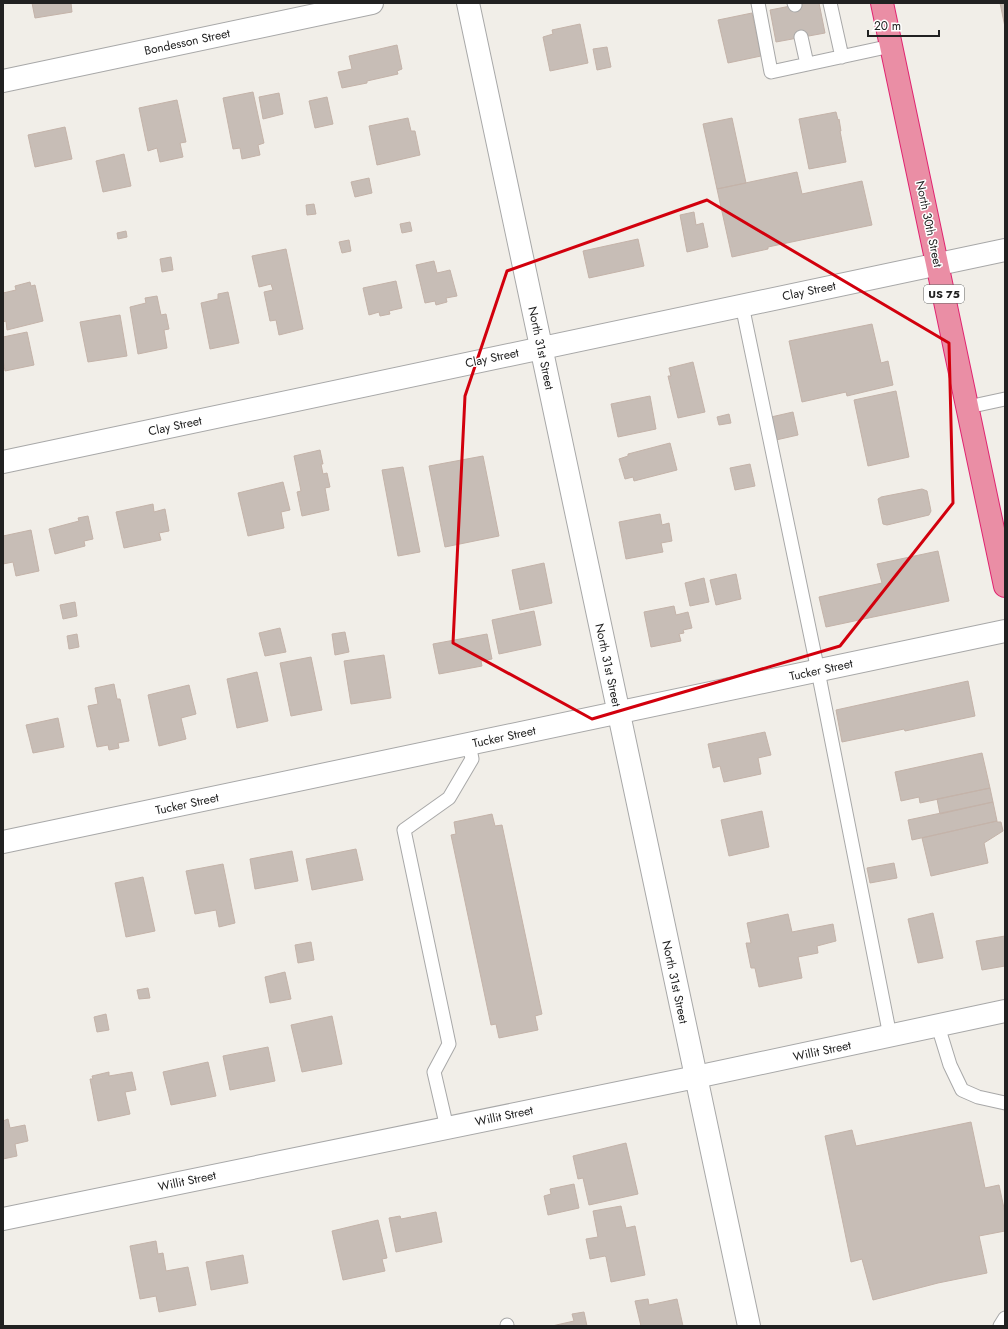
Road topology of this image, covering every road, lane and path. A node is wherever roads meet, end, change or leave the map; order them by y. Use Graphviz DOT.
graph roads {
  1 [pos="372,3"];
  2 [pos="468,3"];
  3 [pos="758,3"];
  4 [pos="830,3"];
  5 [pos="882,3"];
  6 [pos="801,37"];
  7 [pos="891,46"];
  8 [pos="842,57"];
  9 [pos="807,64"];
  10 [pos="3,81"];
  11 [pos="1005,250"];
  12 [pos="938,264"];
  13 [pos="742,305"];
  14 [pos="542,348"];
  15 [pos="1005,399"];
  16 [pos="968,407"];
  17 [pos="3,462"];
  18 [pos="1005,586"];
  19 [pos="1005,631"];
  20 [pos="818,671"];
  21 [pos="618,713"];
  22 [pos="469,744"];
  23 [pos="3,842"];
  24 [pos="1005,1011"];
  25 [pos="938,1026"];
  26 [pos="890,1036"];
  27 [pos="696,1077"];
  28 [pos="1005,1103"];
  29 [pos="447,1128"];
  30 [pos="3,1219"];
  31 [pos="1005,1318"];
  32 [pos="749,1326"];
  33 [pos="1000,1326"];
  1 -- 10 [label="street, Bondesson Street"];
  2 -- 14 [label="street, North 31st Street"];
  3 -- 9 [label="lane"];
  4 -- 8 [label="lane"];
  5 -- 7 [label="highway, North 30th Street / US 75"];
  6 -- 9 [label="lane"];
  7 -- 8 [label="lane"];
  7 -- 12 [label="highway, North 30th Street / US 75"];
  8 -- 9 [label="lane"];
  11 -- 12 [label="street, Clay Street"];
  12 -- 13 [label="street, Clay Street"];
  12 -- 16 [label="highway, North 30th Street / US 75"];
  13 -- 14 [label="street, Clay Street"];
  13 -- 20 [label="lane"];
  14 -- 17 [label="street, Clay Street"];
  14 -- 21 [label="street, North 31st Street"];
  15 -- 16 [label="lane"];
  16 -- 18 [label="highway, North 30th Street / US 75"];
  19 -- 20 [label="street, Tucker Street"];
  20 -- 21 [label="street, Tucker Street"];
  20 -- 26 [label="lane"];
  21 -- 22 [label="street, Tucker Street"];
  21 -- 27 [label="street, North 31st Street"];
  22 -- 23 [label="street, Tucker Street"];
  22 -- 29 [label="lane"];
  24 -- 25 [label="street, Willit Street"];
  25 -- 26 [label="street, Willit Street"];
  25 -- 28 [label="lane"];
  26 -- 27 [label="street, Willit Street"];
  27 -- 29 [label="street, Willit Street"];
  27 -- 32 [label="street, North 31st Street"];
  29 -- 30 [label="street, Willit Street"];
  31 -- 33 [label="lane"];
}
